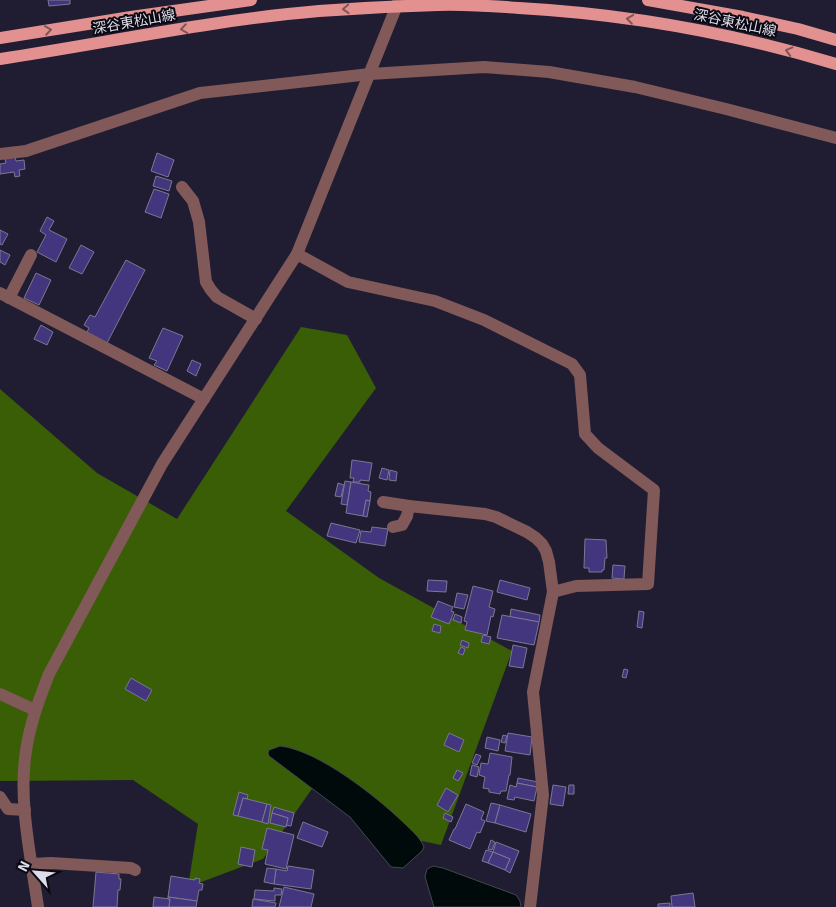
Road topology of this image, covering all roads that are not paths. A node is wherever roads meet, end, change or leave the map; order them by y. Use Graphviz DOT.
graph roads {
  1 [pos="251,0"];
  2 [pos="648,0"];
  3 [pos="398,3"];
  4 [pos="0,38"];
  5 [pos="836,40"];
  6 [pos="0,59"];
  7 [pos="836,64"];
  8 [pos="370,74"];
  9 [pos="836,138"];
  10 [pos="0,154"];
  11 [pos="182,187"];
  12 [pos="297,254"];
  13 [pos="31,255"];
  14 [pos="4,295"];
  15 [pos="256,319"];
  16 [pos="204,399"];
  17 [pos="384,502"];
  18 [pos="410,506"];
  19 [pos="393,527"];
  20 [pos="553,592"];
  21 [pos="0,694"];
  22 [pos="35,710"];
  23 [pos="0,797"];
  24 [pos="25,810"];
  25 [pos="32,864"];
  26 [pos="135,870"];
  27 [pos="38,907"];
  28 [pos="530,907"];
  4 -- 1 [label="main road, 深谷東松山線, one-way"];
  2 -- 5 [label="main road, 深谷東松山線"];
  3 -- 6 [label="main road, 深谷東松山線, one-way"];
  7 -- 3 [label="main road, 深谷東松山線, one-way"];
  3 -- 8 [label="street"];
  8 -- 9 [label="street"];
  8 -- 10 [label="street"];
  8 -- 12 [label="street"];
  11 -- 15 [label="street"];
  12 -- 15 [label="street"];
  12 -- 20 [label="street"];
  13 -- 14 [label="street"];
  14 -- 16 [label="street"];
  15 -- 16 [label="street"];
  16 -- 22 [label="street"];
  17 -- 18 [label="street"];
  18 -- 19 [label="street"];
  18 -- 20 [label="street"];
  20 -- 28 [label="street"];
  21 -- 22 [label="street"];
  22 -- 24 [label="street"];
  23 -- 24 [label="street"];
  24 -- 25 [label="street"];
  25 -- 26 [label="street"];
  25 -- 27 [label="street"];
}
